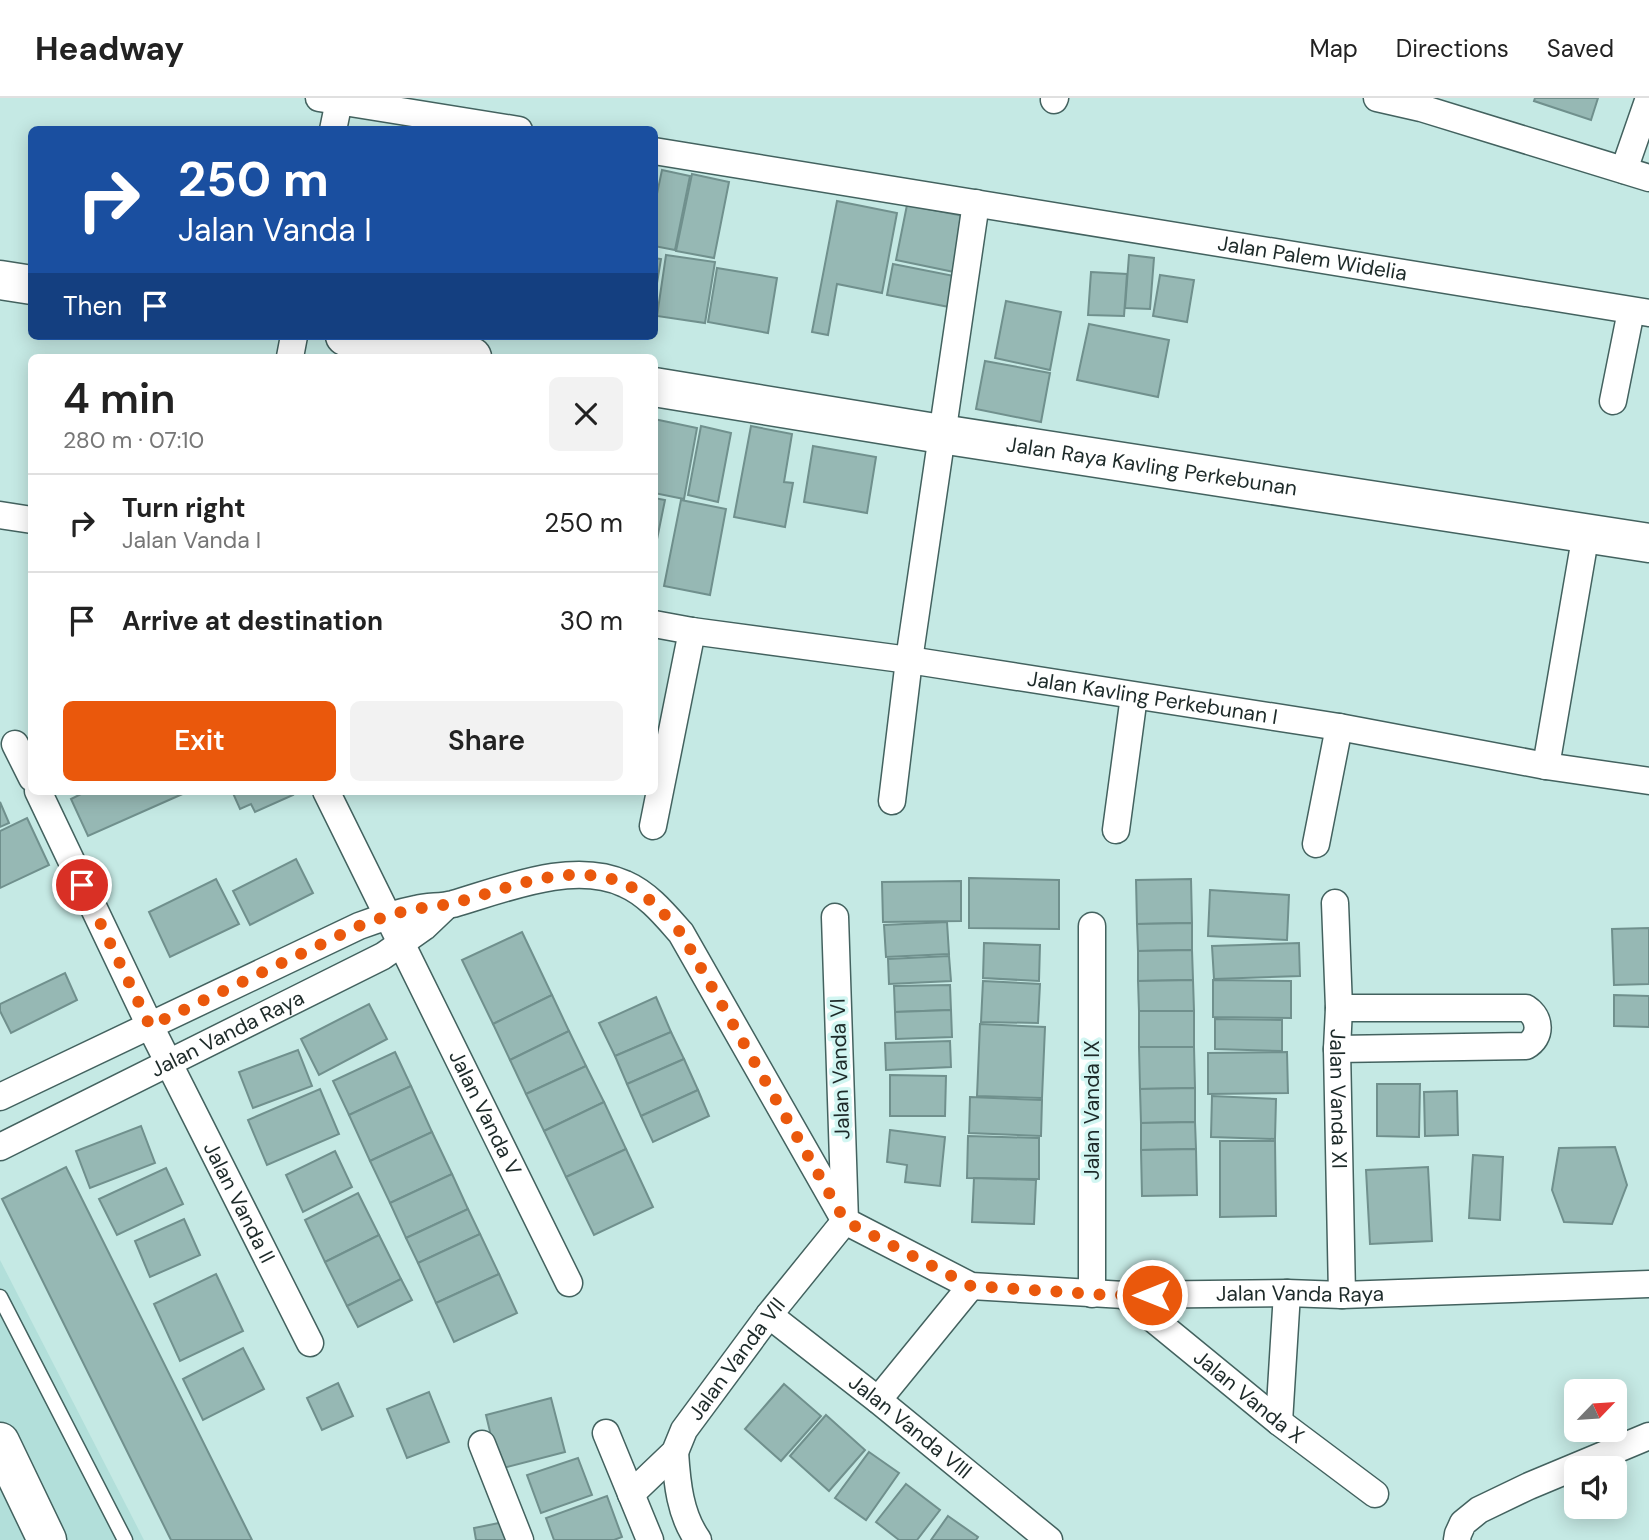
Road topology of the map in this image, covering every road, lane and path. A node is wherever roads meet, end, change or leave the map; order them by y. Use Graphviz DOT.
graph roads {
  1 [pos="1377,98"];
  2 [pos="1649,98"];
  3 [pos="329,100"];
  4 [pos="1423,103"];
  5 [pos="332,126"];
  6 [pos="494,126"];
  7 [pos="658,152"];
  8 [pos="1624,170"];
  9 [pos="1649,178"];
  10 [pos="976,203"];
  11 [pos="0,280"];
  12 [pos="28,284"];
  13 [pos="1640,312"];
  14 [pos="369,340"];
  15 [pos="454,354"];
  16 [pos="658,388"];
  17 [pos="1613,401"];
  18 [pos="941,435"];
  19 [pos="0,514"];
  20 [pos="28,519"];
  21 [pos="1586,533"];
  22 [pos="1649,543"];
  23 [pos="658,625"];
  24 [pos="692,631"];
  25 [pos="909,660"];
  26 [pos="1134,696"];
  27 [pos="1339,727"];
  28 [pos="15,744"];
  29 [pos="1546,766"];
  30 [pos="28,770"];
  31 [pos="1649,781"];
  32 [pos="39,795"];
  33 [pos="328,795"];
  34 [pos="892,800"];
  35 [pos="653,826"];
  36 [pos="1116,830"];
  37 [pos="1316,844"];
  38 [pos="1335,903"];
  39 [pos="446,905"];
  40 [pos="387,916"];
  41 [pos="835,917"];
  42 [pos="1092,926"];
  43 [pos="401,943"];
  44 [pos="1339,1007"];
  45 [pos="150,1026"];
  46 [pos="1337,1049"];
  47 [pos="168,1062"];
  48 [pos="0,1097"];
  49 [pos="0,1147"];
  50 [pos="845,1221"];
  51 [pos="569,1283"];
  52 [pos="1649,1284"];
  53 [pos="971,1286"];
  54 [pos="1287,1293"];
  55 [pos="1092,1294"];
  56 [pos="1124,1295"];
  57 [pos="1342,1295"];
  58 [pos="0,1297"];
  59 [pos="769,1315"];
  60 [pos="310,1343"];
  61 [pos="878,1400"];
  62 [pos="1279,1422"];
  63 [pos="606,1433"];
  64 [pos="1649,1436"];
  65 [pos="0,1442"];
  66 [pos="482,1444"];
  67 [pos="675,1452"];
  68 [pos="631,1494"];
  69 [pos="1375,1494"];
  70 [pos="47,1540"];
  71 [pos="125,1540"];
  72 [pos="520,1540"];
  73 [pos="650,1540"];
  74 [pos="698,1540"];
  75 [pos="1049,1540"];
  76 [pos="1457,1540"];
  1 -- 4 [label="street"];
  2 -- 8 [label="street"];
  3 -- 5 [label="street"];
  3 -- 6 [label="street"];
  4 -- 8 [label="street"];
  7 -- 10 [label="street, Jalan Palem Widelia"];
  8 -- 9 [label="street"];
  10 -- 13 [label="street, Jalan Palem Widelia"];
  10 -- 18 [label="street"];
  11 -- 12 [label="street"];
  13 -- 17 [label="street"];
  14 -- 15 [label="street"];
  16 -- 18 [label="street, Jalan Raya Kavling Perkebunan"];
  18 -- 21 [label="street, Jalan Raya Kavling Perkebunan"];
  18 -- 25 [label="street"];
  19 -- 20 [label="street"];
  21 -- 22 [label="street, Jalan Raya Kavling Perkebunan"];
  21 -- 29 [label="street"];
  23 -- 24 [label="street, Jalan Kavling Perkebunan I"];
  24 -- 25 [label="street, Jalan Kavling Perkebunan I"];
  24 -- 35 [label="street"];
  25 -- 26 [label="street, Jalan Kavling Perkebunan I"];
  25 -- 34 [label="street"];
  26 -- 27 [label="street, Jalan Kavling Perkebunan I"];
  26 -- 36 [label="street"];
  27 -- 29 [label="street, Jalan Kavling Perkebunan I"];
  27 -- 37 [label="street"];
  28 -- 30 [label="street"];
  29 -- 31 [label="street, Jalan Kavling Perkebunan I"];
  32 -- 45 [label="street, Jalan Vanda II"];
  33 -- 40 [label="street, Jalan Vanda V"];
  38 -- 44 [label="street, Jalan Vanda XI"];
  39 -- 40 [label="street, Jalan Vanda Raya"];
  39 -- 43 [label="street, Jalan Vanda Raya"];
  39 -- 50 [label="street, Jalan Vanda Raya"];
  40 -- 43 [label="street, Jalan Vanda V"];
  40 -- 45 [label="street, Jalan Vanda Raya"];
  41 -- 50 [label="street, Jalan Vanda VI"];
  42 -- 55 [label="street, Jalan Vanda IX"];
  43 -- 47 [label="street, Jalan Vanda Raya"];
  43 -- 51 [label="street, Jalan Vanda V"];
  44 -- 46 [label="street, Jalan Vanda XI"];
  44 -- 46 [label="street"];
  45 -- 47 [label="street, Jalan Vanda II"];
  45 -- 48 [label="street, Jalan Vanda Raya"];
  46 -- 57 [label="street, Jalan Vanda XI"];
  47 -- 49 [label="street, Jalan Vanda Raya"];
  47 -- 60 [label="street, Jalan Vanda II"];
  50 -- 53 [label="street, Jalan Vanda Raya"];
  50 -- 59 [label="street, Jalan Vanda VII"];
  52 -- 57 [label="street, Jalan Vanda Raya"];
  53 -- 55 [label="street, Jalan Vanda Raya"];
  53 -- 61 [label="street"];
  54 -- 56 [label="street, Jalan Vanda Raya"];
  54 -- 57 [label="street, Jalan Vanda Raya"];
  54 -- 62 [label="street"];
  55 -- 56 [label="street, Jalan Vanda Raya"];
  56 -- 62 [label="street, Jalan Vanda X"];
  58 -- 71 [label="lane"];
  59 -- 61 [label="street, Jalan Vanda VIII"];
  59 -- 67 [label="street, Jalan Vanda VII"];
  61 -- 75 [label="street, Jalan Vanda VIII"];
  62 -- 69 [label="street, Jalan Vanda X"];
  63 -- 68 [label="street"];
  64 -- 76 [label="street"];
  65 -- 70 [label="street"];
  66 -- 72 [label="street"];
  67 -- 68 [label="street, Jalan Vanda VII"];
  67 -- 74 [label="street"];
  68 -- 73 [label="street"];
}
